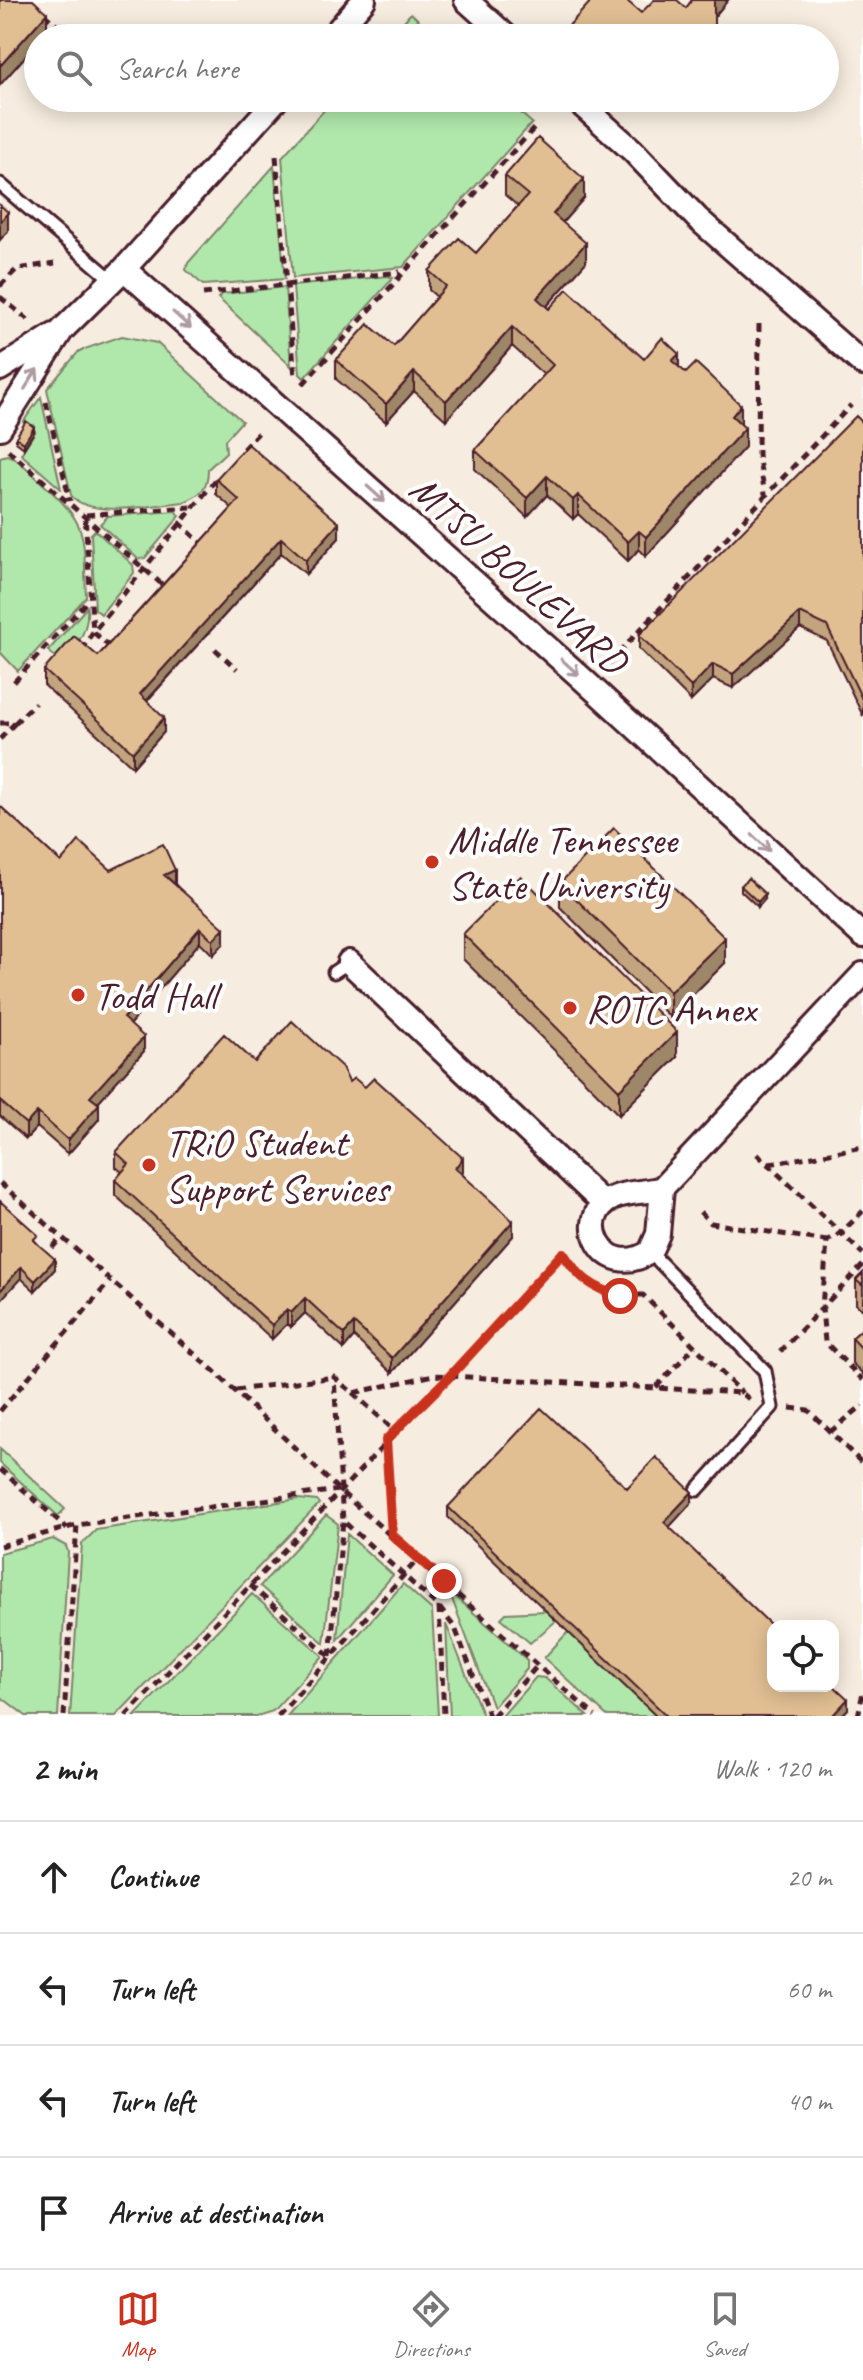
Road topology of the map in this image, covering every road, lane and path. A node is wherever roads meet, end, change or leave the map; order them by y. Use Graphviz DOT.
graph roads {
  1 [pos="364,0"];
  2 [pos="466,0"];
  3 [pos="40,10"];
  4 [pos="55,24"];
  5 [pos="343,24"];
  6 [pos="493,24"];
  7 [pos="265,112"];
  8 [pos="590,112"];
  9 [pos="537,125"];
  10 [pos="276,156"];
  11 [pos="0,184"];
  12 [pos="55,263"];
  13 [pos="401,273"];
  14 [pos="118,274"];
  15 [pos="288,283"];
  16 [pos="0,286"];
  17 [pos="203,294"];
  18 [pos="0,297"];
  19 [pos="32,323"];
  20 [pos="759,324"];
  21 [pos="62,330"];
  22 [pos="863,364"];
  23 [pos="0,369"];
  24 [pos="295,377"];
  25 [pos="303,384"];
  26 [pos="44,393"];
  27 [pos="851,405"];
  28 [pos="262,429"];
  29 [pos="1,437"];
  30 [pos="241,452"];
  31 [pos="221,474"];
  32 [pos="766,495"];
  33 [pos="70,502"];
  34 [pos="191,507"];
  35 [pos="85,515"];
  36 [pos="179,522"];
  37 [pos="208,549"];
  38 [pos="143,567"];
  39 [pos="170,592"];
  40 [pos="89,599"];
  41 [pos="93,632"];
  42 [pos="215,649"];
  43 [pos="115,652"];
  44 [pos="83,659"];
  45 [pos="609,663"];
  46 [pos="237,669"];
  47 [pos="14,682"];
  48 [pos="35,703"];
  49 [pos="0,723"];
  50 [pos="15,723"];
  51 [pos="0,739"];
  52 [pos="863,936"];
  53 [pos="341,967"];
  54 [pos="863,974"];
  55 [pos="863,1147"];
  56 [pos="757,1154"];
  57 [pos="768,1164"];
  58 [pos="0,1183"];
  59 [pos="662,1188"];
  60 [pos="604,1204"];
  61 [pos="863,1211"];
  62 [pos="700,1212"];
  63 [pos="841,1233"];
  64 [pos="61,1238"];
  65 [pos="827,1241"];
  66 [pos="650,1252"];
  67 [pos="863,1254"];
  68 [pos="43,1258"];
  69 [pos="863,1265"];
  70 [pos="110,1281"];
  71 [pos="822,1308"];
  72 [pos="695,1346"];
  73 [pos="780,1352"];
  74 [pos="334,1377"];
  75 [pos="449,1377"];
  76 [pos="863,1380"];
  77 [pos="656,1387"];
  78 [pos="235,1390"];
  79 [pos="353,1393"];
  80 [pos="742,1393"];
  81 [pos="863,1405"];
  82 [pos="757,1406"];
  83 [pos="790,1408"];
  84 [pos="0,1411"];
  85 [pos="395,1431"];
  86 [pos="830,1432"];
  87 [pos="386,1440"];
  88 [pos="863,1464"];
  89 [pos="0,1469"];
  90 [pos="339,1490"];
  91 [pos="697,1490"];
  92 [pos="343,1521"];
  93 [pos="77,1525"];
  94 [pos="67,1528"];
  95 [pos="392,1535"];
  96 [pos="0,1546"];
  97 [pos="419,1558"];
  98 [pos="405,1576"];
  99 [pos="441,1579"];
  100 [pos="250,1585"];
  101 [pos="439,1607"];
  102 [pos="330,1657"];
  103 [pos="538,1665"];
  104 [pos="863,1692"];
  105 [pos="64,1716"];
  106 [pos="126,1716"];
  107 [pos="278,1716"];
  108 [pos="444,1716"];
  109 [pos="491,1716"];
  110 [pos="595,1716"];
  111 [pos="858,1716"];
  1 -- 5 [label="street"];
  2 -- 6 [label="street"];
  3 -- 4 [label="path"];
  7 -- 14 [label="street"];
  8 -- 22 [label="street"];
  9 -- 13 [label="path"];
  10 -- 15 [label="path"];
  11 -- 14 [label="lane"];
  12 -- 16 [label="path"];
  13 -- 15 [label="path"];
  13 -- 25 [label="path"];
  14 -- 21 [label="street"];
  14 -- 52 [label="street, MTSU BOULEVARD, one-way"];
  15 -- 17 [label="path"];
  15 -- 24 [label="path"];
  18 -- 19 [label="path"];
  20 -- 32 [label="path"];
  21 -- 23 [label="street"];
  29 -- 21 [label="street, one-way"];
  26 -- 33 [label="path"];
  27 -- 32 [label="path"];
  28 -- 30 [label="path"];
  29 -- 33 [label="path"];
  31 -- 34 [label="path"];
  32 -- 45 [label="path"];
  33 -- 35 [label="path"];
  34 -- 35 [label="path"];
  34 -- 36 [label="path"];
  35 -- 38 [label="path"];
  35 -- 40 [label="path"];
  36 -- 37 [label="path"];
  36 -- 38 [label="path"];
  38 -- 39 [label="path"];
  38 -- 41 [label="path"];
  40 -- 41 [label="path"];
  40 -- 47 [label="path"];
  41 -- 43 [label="path"];
  41 -- 44 [label="path"];
  42 -- 46 [label="path"];
  48 -- 50 [label="path"];
  49 -- 50 [label="path"];
  50 -- 51 [label="path"];
  53 -- 60 [label="street"];
  54 -- 59 [label="street"];
  55 -- 57 [label="path"];
  56 -- 57 [label="path"];
  57 -- 63 [label="path"];
  58 -- 64 [label="path"];
  59 -- 60 [label="street"];
  59 -- 66 [label="street"];
  60 -- 66 [label="street"];
  61 -- 63 [label="path"];
  62 -- 65 [label="path"];
  63 -- 65 [label="path"];
  63 -- 67 [label="path"];
  64 -- 68 [label="path"];
  64 -- 70 [label="path"];
  65 -- 71 [label="path"];
  66 -- 91 [label="lane"];
  69 -- 71 [label="path"];
  70 -- 78 [label="path"];
  70 -- 84 [label="path"];
  71 -- 73 [label="path"];
  71 -- 76 [label="path"];
  72 -- 75 [label="path"];
  72 -- 77 [label="path"];
  72 -- 80 [label="path"];
  74 -- 78 [label="path"];
  74 -- 79 [label="path"];
  74 -- 90 [label="path"];
  75 -- 77 [label="path"];
  75 -- 79 [label="path"];
  75 -- 85 [label="path"];
  77 -- 80 [label="path"];
  78 -- 90 [label="path"];
  79 -- 85 [label="path"];
  80 -- 82 [label="path"];
  81 -- 86 [label="path"];
  83 -- 86 [label="path"];
  85 -- 87 [label="path"];
  86 -- 88 [label="path"];
  87 -- 90 [label="path"];
  87 -- 95 [label="path"];
  89 -- 94 [label="path"];
  90 -- 92 [label="path"];
  90 -- 93 [label="path"];
  90 -- 95 [label="path"];
  90 -- 100 [label="path"];
  92 -- 98 [label="path"];
  92 -- 102 [label="path"];
  93 -- 94 [label="path"];
  93 -- 105 [label="path"];
  94 -- 96 [label="path"];
  95 -- 97 [label="path"];
  97 -- 98 [label="path"];
  97 -- 99 [label="path"];
  98 -- 101 [label="path"];
  98 -- 102 [label="path"];
  99 -- 101 [label="path"];
  99 -- 103 [label="path"];
  100 -- 102 [label="path"];
  100 -- 106 [label="path"];
  101 -- 108 [label="path"];
  101 -- 109 [label="path"];
  102 -- 107 [label="path"];
  103 -- 109 [label="path"];
  103 -- 110 [label="path"];
  104 -- 111 [label="path"];
}
